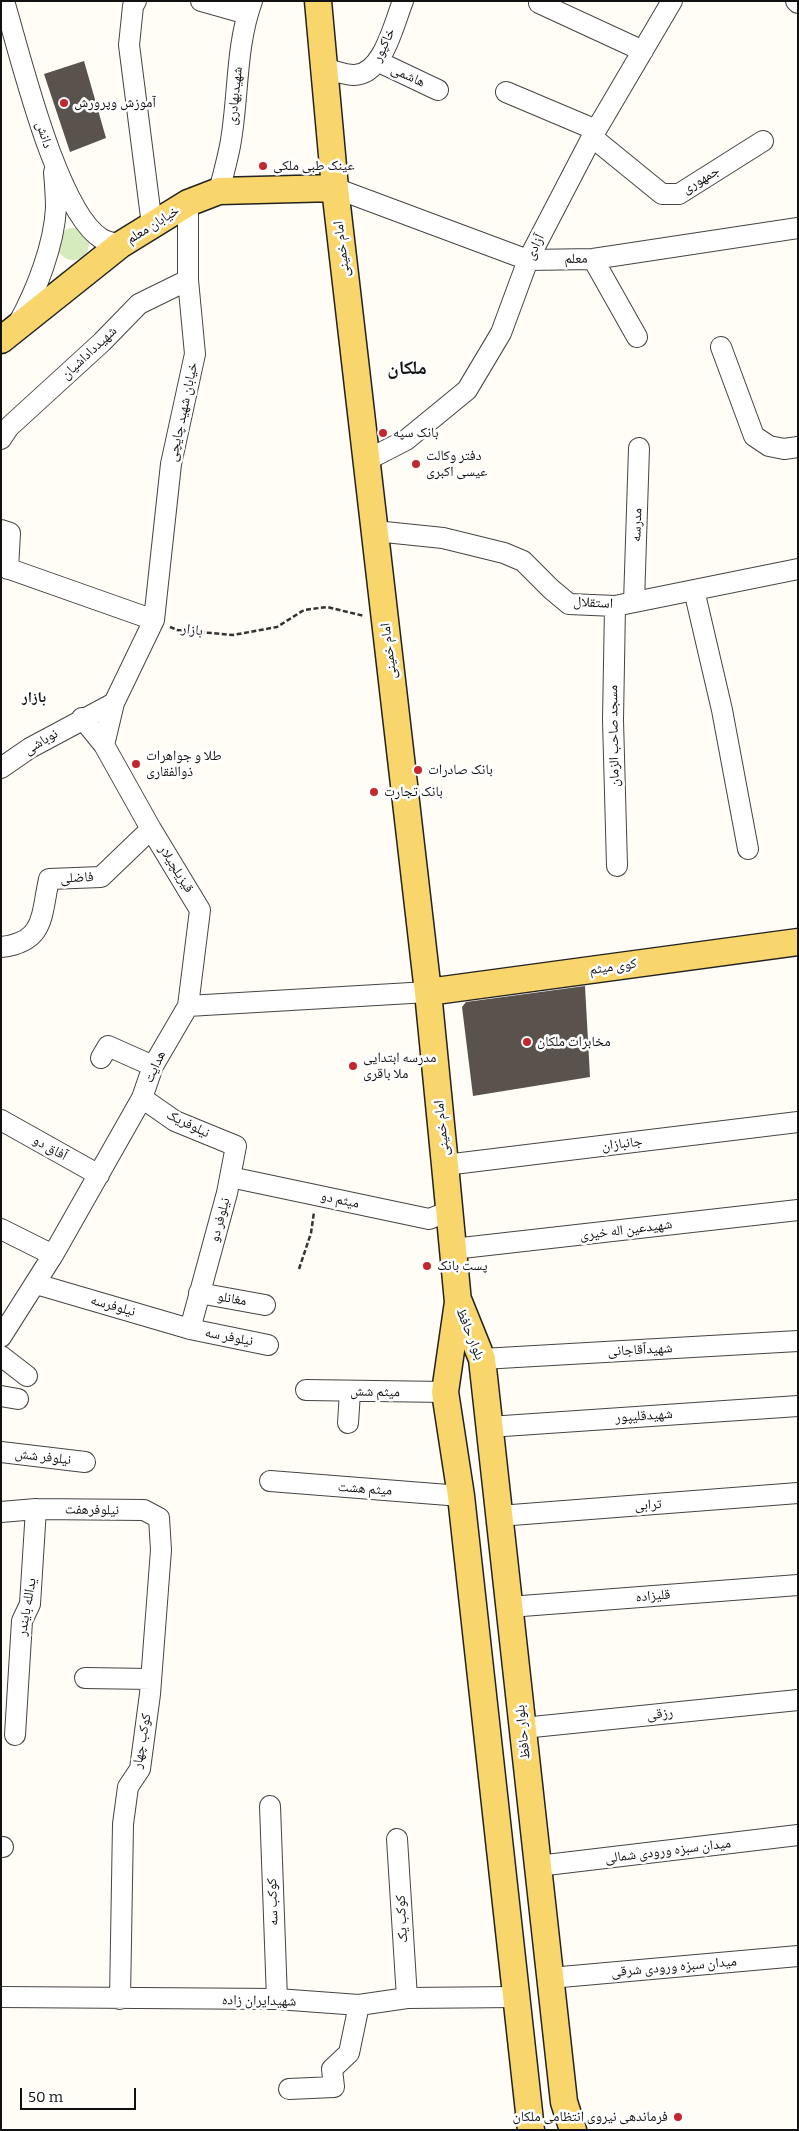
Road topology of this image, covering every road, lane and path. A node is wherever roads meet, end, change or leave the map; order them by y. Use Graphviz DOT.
graph roads {
  1 [pos="4,1"];
  2 [pos="136,1"];
  3 [pos="201,1"];
  4 [pos="318,1"];
  5 [pos="403,1"];
  6 [pos="672,1"];
  7 [pos="539,3"];
  8 [pos="249,7"];
  9 [pos="643,51"];
  10 [pos="378,62"];
  11 [pos="323,68"];
  12 [pos="438,90"];
  13 [pos="506,92"];
  14 [pos="594,133"];
  15 [pos="763,141"];
  16 [pos="54,166"];
  17 [pos="335,188"];
  18 [pos="219,191"];
  19 [pos="188,203"];
  20 [pos="87,222"];
  21 [pos="152,225"];
  22 [pos="798,228"];
  23 [pos="52,229"];
  24 [pos="120,245"];
  25 [pos="594,258"];
  26 [pos="528,260"];
  27 [pos="188,280"];
  28 [pos="8,334"];
  29 [pos="637,337"];
  30 [pos="721,347"];
  31 [pos="4,428"];
  32 [pos="798,447"];
  33 [pos="639,448"];
  34 [pos="367,460"];
  35 [pos="1,530"];
  36 [pos="375,531"];
  37 [pos="5,568"];
  38 [pos="798,568"];
  39 [pos="694,590"];
  40 [pos="625,604"];
  41 [pos="154,620"];
  42 [pos="386,620"];
  43 [pos="114,703"];
  44 [pos="82,718"];
  45 [pos="104,744"];
  46 [pos="1,768"];
  47 [pos="150,829"];
  48 [pos="748,849"];
  49 [pos="617,866"];
  50 [pos="798,942"];
  51 [pos="1,948"];
  52 [pos="428,992"];
  53 [pos="188,1006"];
  54 [pos="101,1058"];
  55 [pos="153,1066"];
  56 [pos="142,1098"];
  57 [pos="1,1120"];
  58 [pos="798,1122"];
  59 [pos="236,1146"];
  60 [pos="446,1165"];
  61 [pos="99,1175"];
  62 [pos="230,1177"];
  63 [pos="317,1195"];
  64 [pos="798,1210"];
  65 [pos="450,1211"];
  66 [pos="1,1229"];
  67 [pos="453,1249"];
  68 [pos="53,1256"];
  69 [pos="300,1269"];
  70 [pos="36,1284"];
  71 [pos="199,1294"];
  72 [pos="458,1302"];
  73 [pos="265,1306"];
  74 [pos="190,1329"];
  75 [pos="1,1337"];
  76 [pos="798,1341"];
  77 [pos="268,1345"];
  78 [pos="1,1356"];
  79 [pos="482,1359"];
  80 [pos="26,1376"];
  81 [pos="306,1390"];
  82 [pos="350,1392"];
  83 [pos="445,1392"];
  84 [pos="798,1406"];
  85 [pos="348,1423"];
  86 [pos="489,1427"];
  87 [pos="1,1452"];
  88 [pos="85,1462"];
  89 [pos="270,1481"];
  90 [pos="798,1493"];
  91 [pos="461,1496"];
  92 [pos="36,1509"];
  93 [pos="1,1512"];
  94 [pos="499,1516"];
  95 [pos="162,1540"];
  96 [pos="798,1585"];
  97 [pos="509,1607"];
  98 [pos="84,1678"];
  99 [pos="151,1679"];
  100 [pos="798,1700"];
  101 [pos="522,1728"];
  102 [pos="15,1735"];
  103 [pos="270,1806"];
  104 [pos="798,1835"];
  105 [pos="397,1839"];
  106 [pos="538,1866"];
  107 [pos="798,1956"];
  108 [pos="550,1978"];
  109 [pos="1,1997"];
  110 [pos="516,1997"];
  111 [pos="407,1998"];
  112 [pos="120,1999"];
  113 [pos="277,2000"];
  114 [pos="359,2005"];
  115 [pos="289,2089"];
  116 [pos="532,2130"];
  117 [pos="572,2130"];
  1 -- 16 [label="street, دانش"];
  2 -- 21 [label="street"];
  3 -- 8 [label="street"];
  4 -- 11 [label="main road, امام خمینی"];
  5 -- 10 [label="street, خاکپور"];
  6 -- 9 [label="street, آزادی"];
  7 -- 9 [label="street"];
  8 -- 18 [label="street, شهیدبهادری"];
  9 -- 14 [label="street, آزادی"];
  10 -- 11 [label="street, خاکپور"];
  10 -- 12 [label="street, هاشمی"];
  11 -- 17 [label="main road, امام خمینی"];
  13 -- 14 [label="street, جمهوری"];
  14 -- 15 [label="street, جمهوری"];
  14 -- 26 [label="street, آزادی"];
  16 -- 20 [label="street, دانش"];
  16 -- 23 [label="street"];
  17 -- 18 [label="main road, خیابان معلم"];
  17 -- 26 [label="street, معلم"];
  17 -- 34 [label="main road, امام خمینی"];
  18 -- 19 [label="main road, خیابان معلم"];
  19 -- 21 [label="main road, خیابان معلم"];
  19 -- 27 [label="street, خیابان شهید چایچی"];
  20 -- 23 [label="street"];
  20 -- 24 [label="street, دانش"];
  21 -- 24 [label="main road, خیابان معلم"];
  22 -- 25 [label="street, معلم"];
  23 -- 28 [label="street"];
  24 -- 28 [label="main road, خیابان معلم"];
  25 -- 26 [label="street, معلم"];
  25 -- 29 [label="street"];
  26 -- 34 [label="street, آزادی"];
  27 -- 31 [label="street, شهیدداداشیان"];
  27 -- 41 [label="street, خیابان شهید چایچی"];
  30 -- 32 [label="street"];
  33 -- 40 [label="street, مدرسه"];
  34 -- 36 [label="main road, امام خمینی"];
  35 -- 37 [label="street"];
  36 -- 40 [label="street, استقلال"];
  36 -- 42 [label="main road, امام خمینی"];
  37 -- 41 [label="street"];
  38 -- 39 [label="street, استقلال"];
  39 -- 40 [label="street, استقلال"];
  39 -- 48 [label="street"];
  40 -- 49 [label="street, مسجد صاحب الزمان"];
  41 -- 42 [label="path, بازار"];
  41 -- 43 [label="street"];
  42 -- 52 [label="main road, امام خمینی"];
  43 -- 44 [label="street, نوباشی"];
  43 -- 45 [label="street"];
  44 -- 45 [label="street, قیزیلچیلار"];
  44 -- 46 [label="street, نوباشی"];
  45 -- 47 [label="street, قیزیلچیلار"];
  47 -- 51 [label="street, فاضلی"];
  47 -- 53 [label="street, قیزیلچیلار"];
  50 -- 52 [label="main road, کوی میثم"];
  52 -- 53 [label="street"];
  52 -- 60 [label="main road, امام خمینی"];
  53 -- 55 [label="street, هدایت"];
  54 -- 55 [label="street"];
  55 -- 56 [label="street, هدایت"];
  56 -- 59 [label="street, نیلوفریک"];
  56 -- 61 [label="street, هدایت"];
  57 -- 61 [label="street, آفاق دو"];
  58 -- 60 [label="street, جانبازان"];
  59 -- 62 [label="street, نیلوفر دو"];
  60 -- 65 [label="main road, امام خمینی"];
  61 -- 68 [label="street, هدایت"];
  62 -- 63 [label="street, میثم دو"];
  62 -- 71 [label="street, نیلوفر دو"];
  63 -- 65 [label="street, میثم دو"];
  63 -- 69 [label="path"];
  64 -- 67 [label="street, شهیدعین اله خیری"];
  65 -- 67 [label="main road, امام خمینی"];
  66 -- 68 [label="street"];
  67 -- 72 [label="main road, امام خمینی"];
  68 -- 70 [label="street, هدایت"];
  70 -- 74 [label="street, نیلوفرسه"];
  70 -- 75 [label="street, هدایت"];
  71 -- 73 [label="street, مغانلو"];
  71 -- 74 [label="street, نیلوفر دو"];
  72 -- 79 [label="main road, بلوار حافظ"];
  72 -- 83 [label="main road, بلوار حافظ"];
  74 -- 77 [label="street, نیلوفر سه"];
  76 -- 79 [label="street, شهیدآقاجانی"];
  78 -- 80 [label="street"];
  79 -- 86 [label="main road, بلوار حافظ"];
  81 -- 82 [label="street, میثم شش"];
  82 -- 83 [label="street, میثم شش"];
  82 -- 85 [label="street"];
  83 -- 91 [label="main road, بلوار حافظ"];
  84 -- 86 [label="street, شهیدقلیپور"];
  86 -- 94 [label="main road, بلوار حافظ"];
  87 -- 88 [label="street, نیلوفر شش"];
  89 -- 91 [label="street, میثم هشت"];
  90 -- 94 [label="street, ترابی"];
  91 -- 110 [label="main road, بلوار حافظ"];
  92 -- 93 [label="street, نیلوفرهفت"];
  92 -- 95 [label="street, نیلوفرهفت"];
  92 -- 102 [label="street, یدالله بایندر"];
  94 -- 97 [label="main road, بلوار حافظ"];
  95 -- 99 [label="street, کوکب چهار"];
  96 -- 97 [label="street, قلیزاده"];
  97 -- 101 [label="main road, بلوار حافظ"];
  98 -- 99 [label="street"];
  99 -- 112 [label="street, کوکب چهار"];
  100 -- 101 [label="street, رزقی"];
  101 -- 106 [label="main road, بلوار حافظ"];
  103 -- 113 [label="street, کوکب سه"];
  104 -- 106 [label="street, میدان سبزه ورودی شمالی"];
  105 -- 111 [label="street, کوکب یک"];
  106 -- 108 [label="main road, بلوار حافظ"];
  107 -- 108 [label="street, میدان سبزه ورودی شرقی"];
  108 -- 117 [label="main road, بلوار حافظ"];
  109 -- 112 [label="street, شهیدایران زاده"];
  110 -- 111 [label="street, شهیدایران زاده"];
  110 -- 116 [label="main road, بلوار حافظ"];
  111 -- 114 [label="street, شهیدایران زاده"];
  112 -- 113 [label="street, شهیدایران زاده"];
  113 -- 114 [label="street, شهیدایران زاده"];
  114 -- 115 [label="street"];
}
